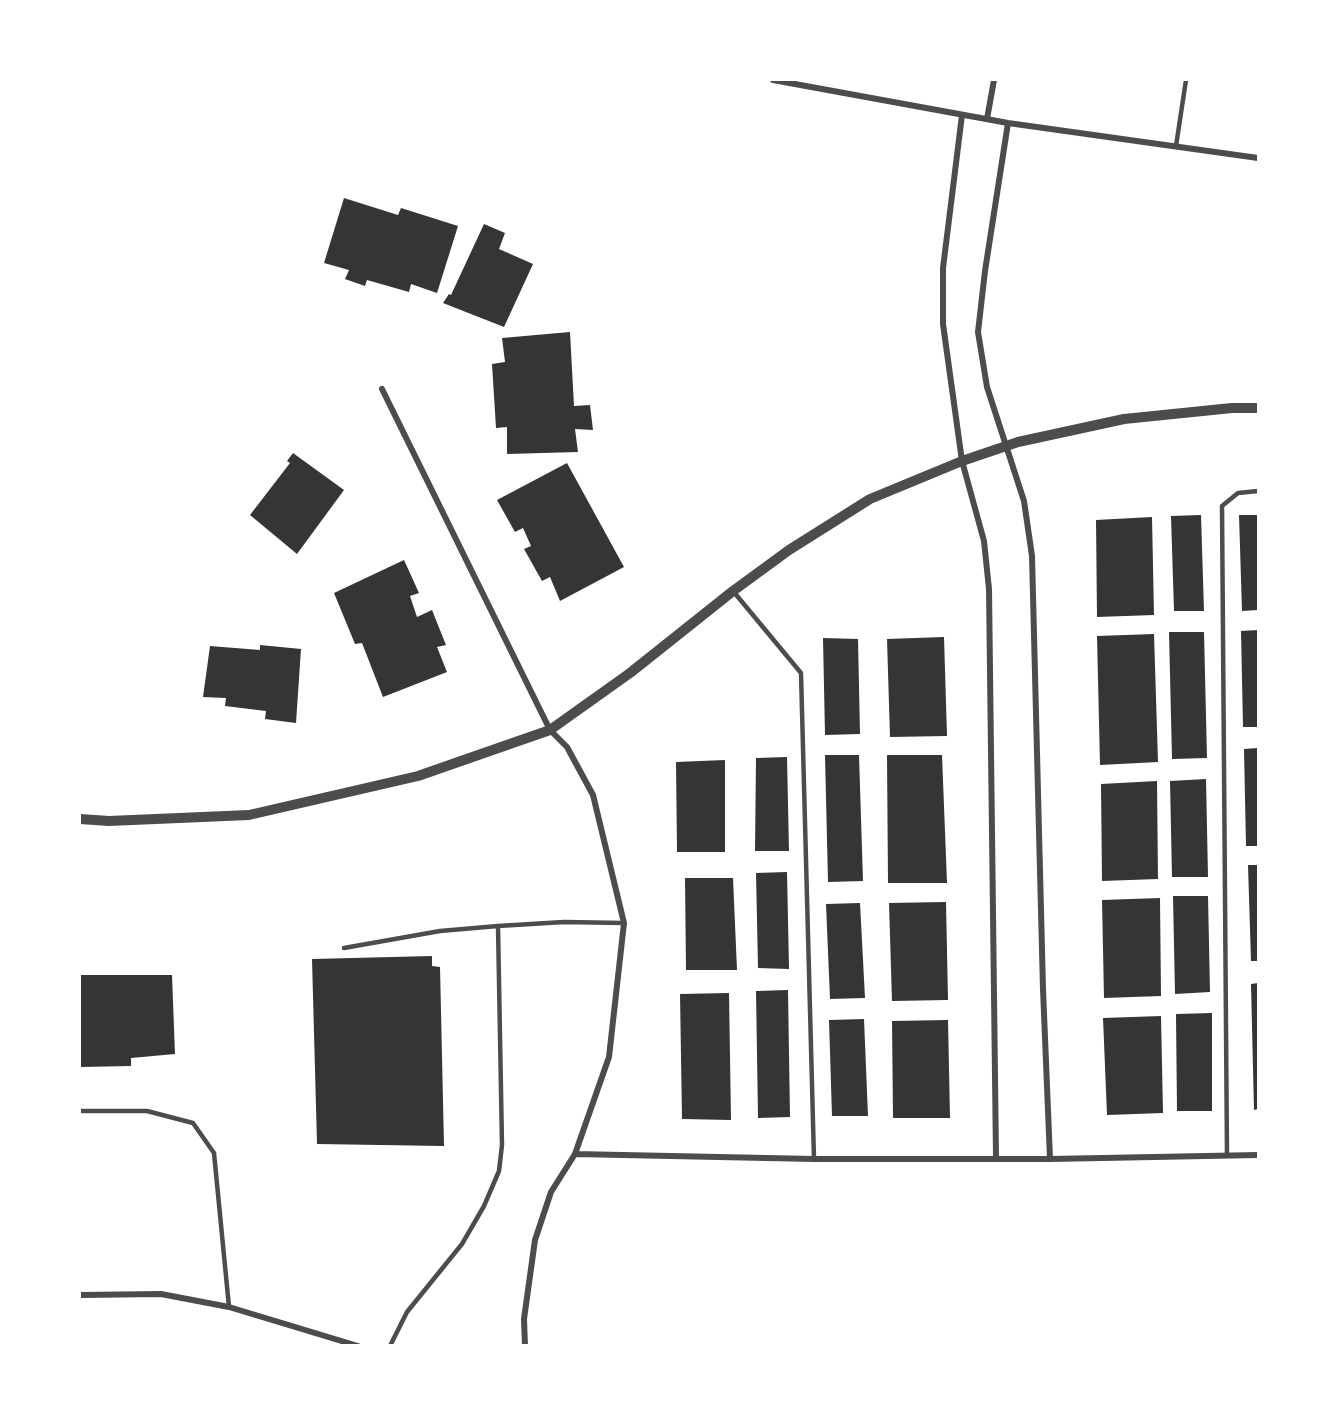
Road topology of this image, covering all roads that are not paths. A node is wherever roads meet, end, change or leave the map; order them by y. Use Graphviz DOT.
graph roads {
  1 [pos="773,80"];
  2 [pos="994,80"];
  3 [pos="1186,80"];
  4 [pos="801,82"];
  5 [pos="962,115"];
  6 [pos="987,119"];
  7 [pos="1008,123"];
  8 [pos="1176,146"];
  9 [pos="1258,158"];
  10 [pos="382,389"];
  11 [pos="1258,408"];
  12 [pos="1008,446"];
  13 [pos="962,461"];
  14 [pos="1258,491"];
  15 [pos="733,591"];
  16 [pos="550,730"];
  17 [pos="80,819"];
  18 [pos="624,922"];
  19 [pos="498,926"];
  20 [pos="344,948"];
  21 [pos="80,1111"];
  22 [pos="575,1154"];
  23 [pos="1227,1155"];
  24 [pos="1258,1155"];
  25 [pos="996,1157"];
  26 [pos="814,1159"];
  27 [pos="1050,1159"];
  28 [pos="80,1295"];
  29 [pos="229,1307"];
  30 [pos="358,1346"];
  31 [pos="390,1346"];
  32 [pos="525,1346"];
  1 -- 4 [label="street"];
  2 -- 6 [label="street"];
  3 -- 8 [label="lane"];
  4 -- 5 [label="street"];
  5 -- 6 [label="street"];
  5 -- 13 [label="street"];
  6 -- 7 [label="street"];
  7 -- 8 [label="street"];
  7 -- 12 [label="street"];
  8 -- 9 [label="street"];
  10 -- 16 [label="street"];
  11 -- 12 [label="street"];
  12 -- 13 [label="street"];
  12 -- 27 [label="street"];
  13 -- 15 [label="street"];
  13 -- 25 [label="street"];
  14 -- 23 [label="lane"];
  15 -- 16 [label="street"];
  15 -- 26 [label="lane"];
  16 -- 17 [label="street"];
  16 -- 18 [label="street"];
  18 -- 19 [label="lane"];
  18 -- 22 [label="street"];
  19 -- 20 [label="lane"];
  19 -- 31 [label="lane"];
  21 -- 29 [label="lane"];
  22 -- 26 [label="street"];
  22 -- 32 [label="street"];
  23 -- 24 [label="street"];
  23 -- 27 [label="street"];
  25 -- 26 [label="street"];
  25 -- 27 [label="street"];
  28 -- 29 [label="street"];
  29 -- 30 [label="street"];
}
